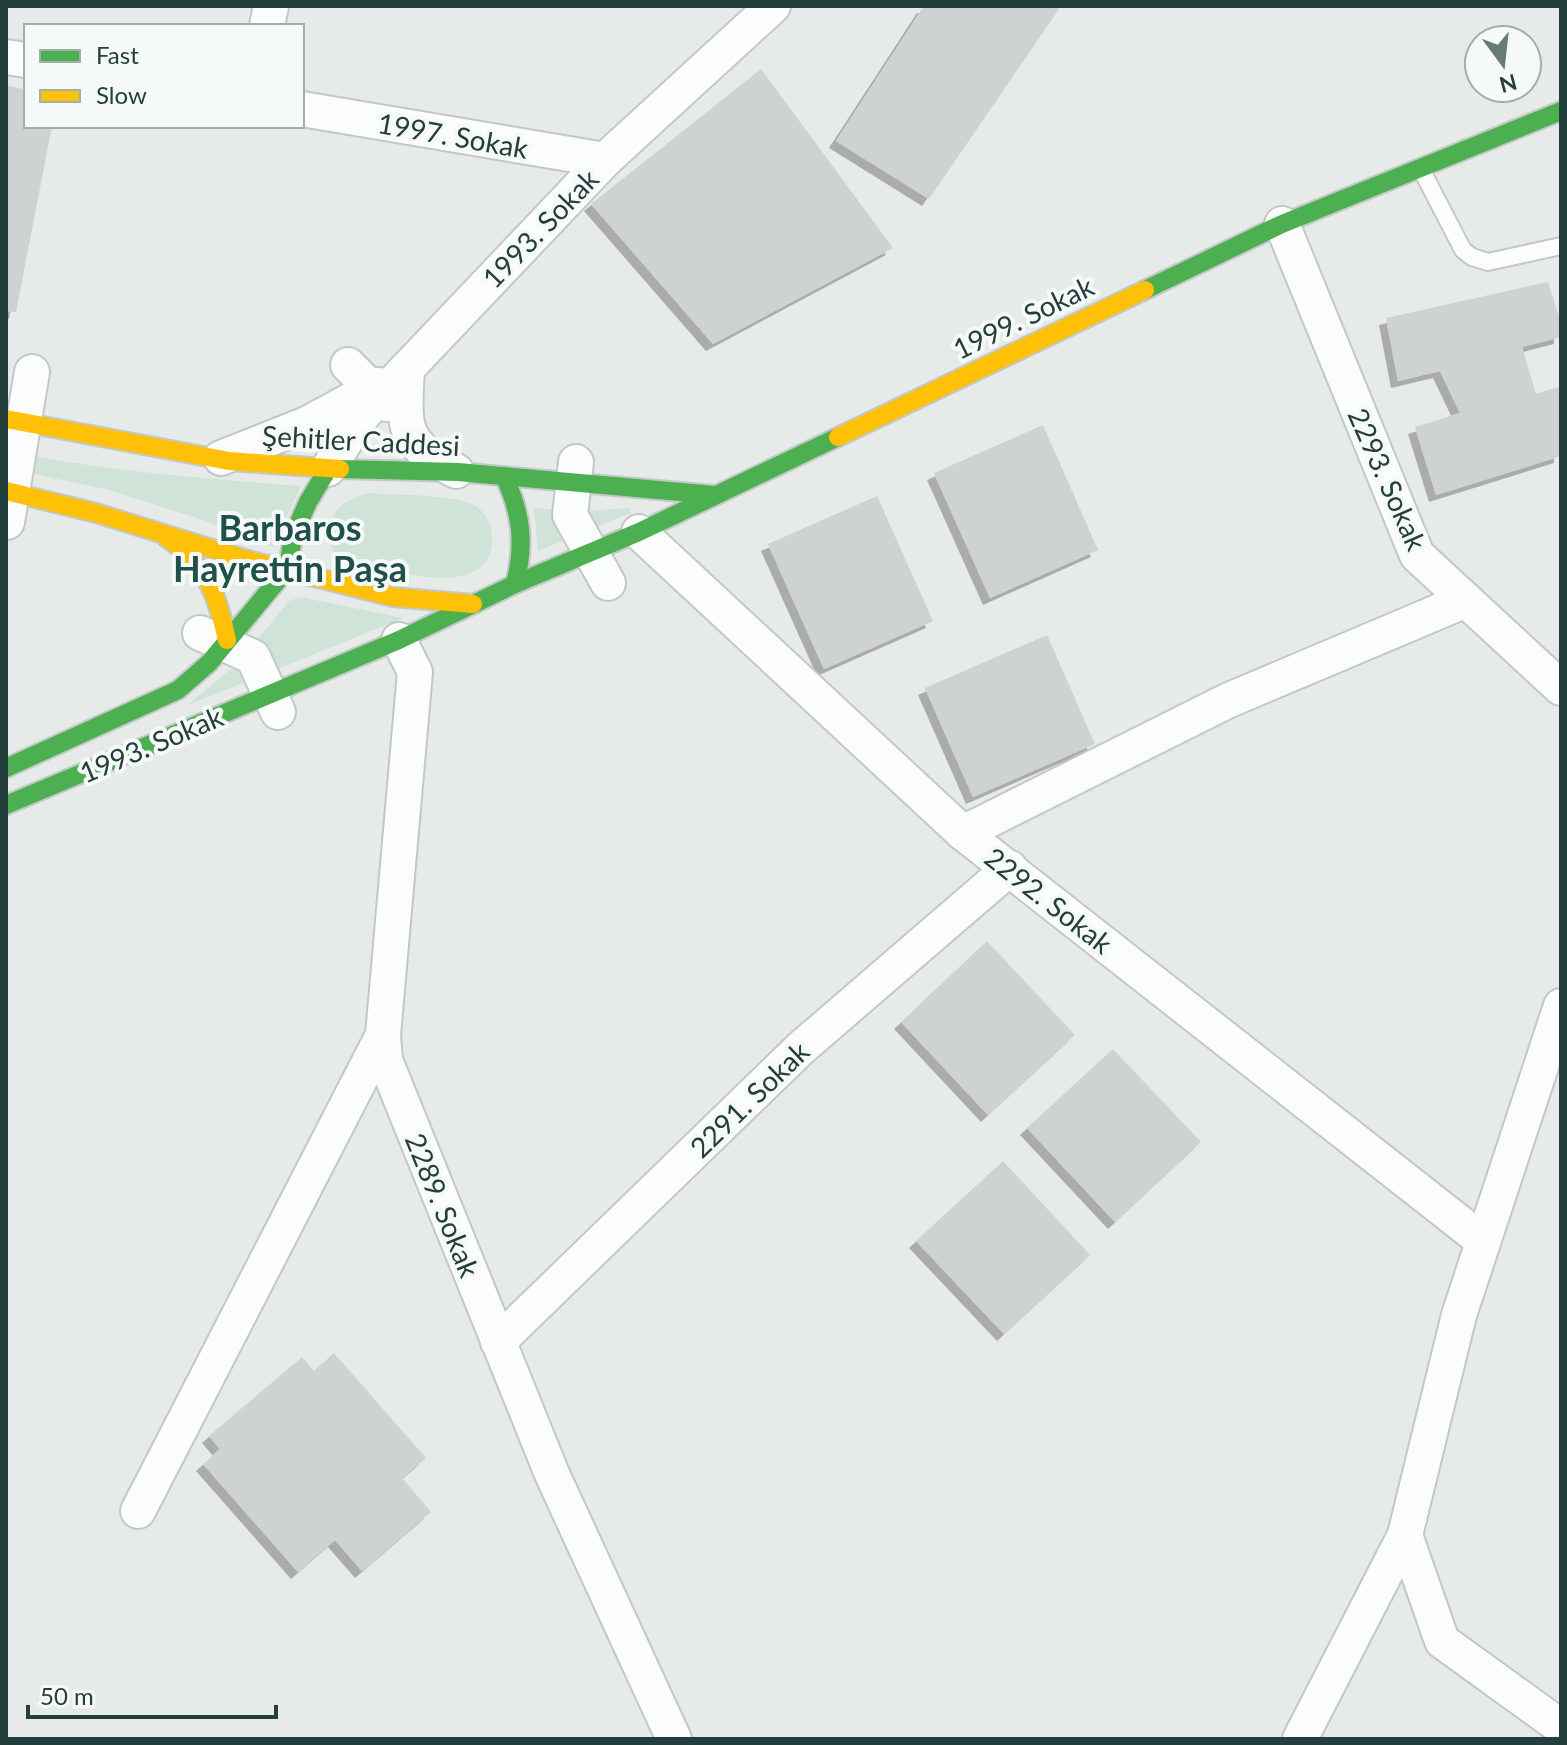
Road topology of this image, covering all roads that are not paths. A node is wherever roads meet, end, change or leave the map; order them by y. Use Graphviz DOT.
graph roads {
  1 [pos="773,6"];
  2 [pos="304,109"];
  3 [pos="1561,111"];
  4 [pos="605,160"];
  5 [pos="1420,168"];
  6 [pos="1282,224"];
  7 [pos="1561,246"];
  8 [pos="348,365"];
  9 [pos="32,372"];
  10 [pos="396,402"];
  11 [pos="15,421"];
  12 [pos="218,459"];
  13 [pos="328,469"];
  14 [pos="458,472"];
  15 [pos="574,472"];
  16 [pos="504,476"];
  17 [pos="716,495"];
  18 [pos="8,502"];
  19 [pos="639,532"];
  20 [pos="158,533"];
  21 [pos="591,552"];
  22 [pos="288,568"];
  23 [pos="608,583"];
  24 [pos="515,584"];
  25 [pos="1466,600"];
  26 [pos="473,604"];
  27 [pos="217,639"];
  28 [pos="399,640"];
  29 [pos="1561,688"];
  30 [pos="274,703"];
  31 [pos="6,768"];
  32 [pos="6,805"];
  33 [pos="963,833"];
  34 [pos="1010,868"];
  35 [pos="1561,1006"];
  36 [pos="383,1035"];
  37 [pos="1483,1241"];
  38 [pos="498,1342"];
  39 [pos="138,1511"];
  40 [pos="1405,1535"];
  41 [pos="1561,1727"];
  42 [pos="674,1739"];
  43 [pos="1300,1739"];
  1 -- 4 [label="street, 1993. Sokak"];
  2 -- 4 [label="street, 1997. Sokak"];
  3 -- 5 [label="street, 1999. Sokak"];
  4 -- 10 [label="street, 1993. Sokak"];
  5 -- 6 [label="street, 1999. Sokak"];
  5 -- 7 [label="lane"];
  6 -- 17 [label="street, 1999. Sokak"];
  6 -- 25 [label="street, 2293. Sokak"];
  8 -- 10 [label="street"];
  9 -- 11 [label="street"];
  10 -- 12 [label="street"];
  10 -- 13 [label="street"];
  10 -- 14 [label="street"];
  11 -- 12 [label="street, Şehitler Caddesi"];
  11 -- 18 [label="street"];
  12 -- 13 [label="street, Şehitler Caddesi"];
  13 -- 14 [label="street, Şehitler Caddesi"];
  13 -- 22 [label="street"];
  14 -- 16 [label="street, Şehitler Caddesi"];
  15 -- 16 [label="street, Şehitler Caddesi"];
  15 -- 17 [label="street, Şehitler Caddesi"];
  15 -- 21 [label="street"];
  16 -- 24 [label="street"];
  17 -- 19 [label="street, 1999. Sokak"];
  18 -- 20 [label="street"];
  19 -- 21 [label="street, 1999. Sokak"];
  19 -- 33 [label="street, 2292. Sokak"];
  20 -- 22 [label="street"];
  20 -- 27 [label="street"];
  21 -- 23 [label="street"];
  21 -- 24 [label="street, 1999. Sokak"];
  22 -- 26 [label="street"];
  22 -- 27 [label="street, 1993. Sokak"];
  24 -- 26 [label="street, 1993. Sokak"];
  25 -- 29 [label="street, 2293. Sokak"];
  25 -- 33 [label="street"];
  26 -- 28 [label="street, 1993. Sokak"];
  27 -- 30 [label="street"];
  27 -- 31 [label="street, 1993. Sokak"];
  28 -- 30 [label="street, 1993. Sokak"];
  28 -- 36 [label="street, 2289. Sokak"];
  30 -- 32 [label="street, 1993. Sokak"];
  33 -- 34 [label="street, 2292. Sokak"];
  34 -- 37 [label="street, 2292. Sokak"];
  34 -- 38 [label="street, 2291. Sokak"];
  35 -- 37 [label="street"];
  36 -- 38 [label="street, 2289. Sokak"];
  36 -- 39 [label="street"];
  37 -- 40 [label="street"];
  38 -- 42 [label="street, 2289. Sokak"];
  40 -- 41 [label="street"];
  40 -- 43 [label="street"];
}
